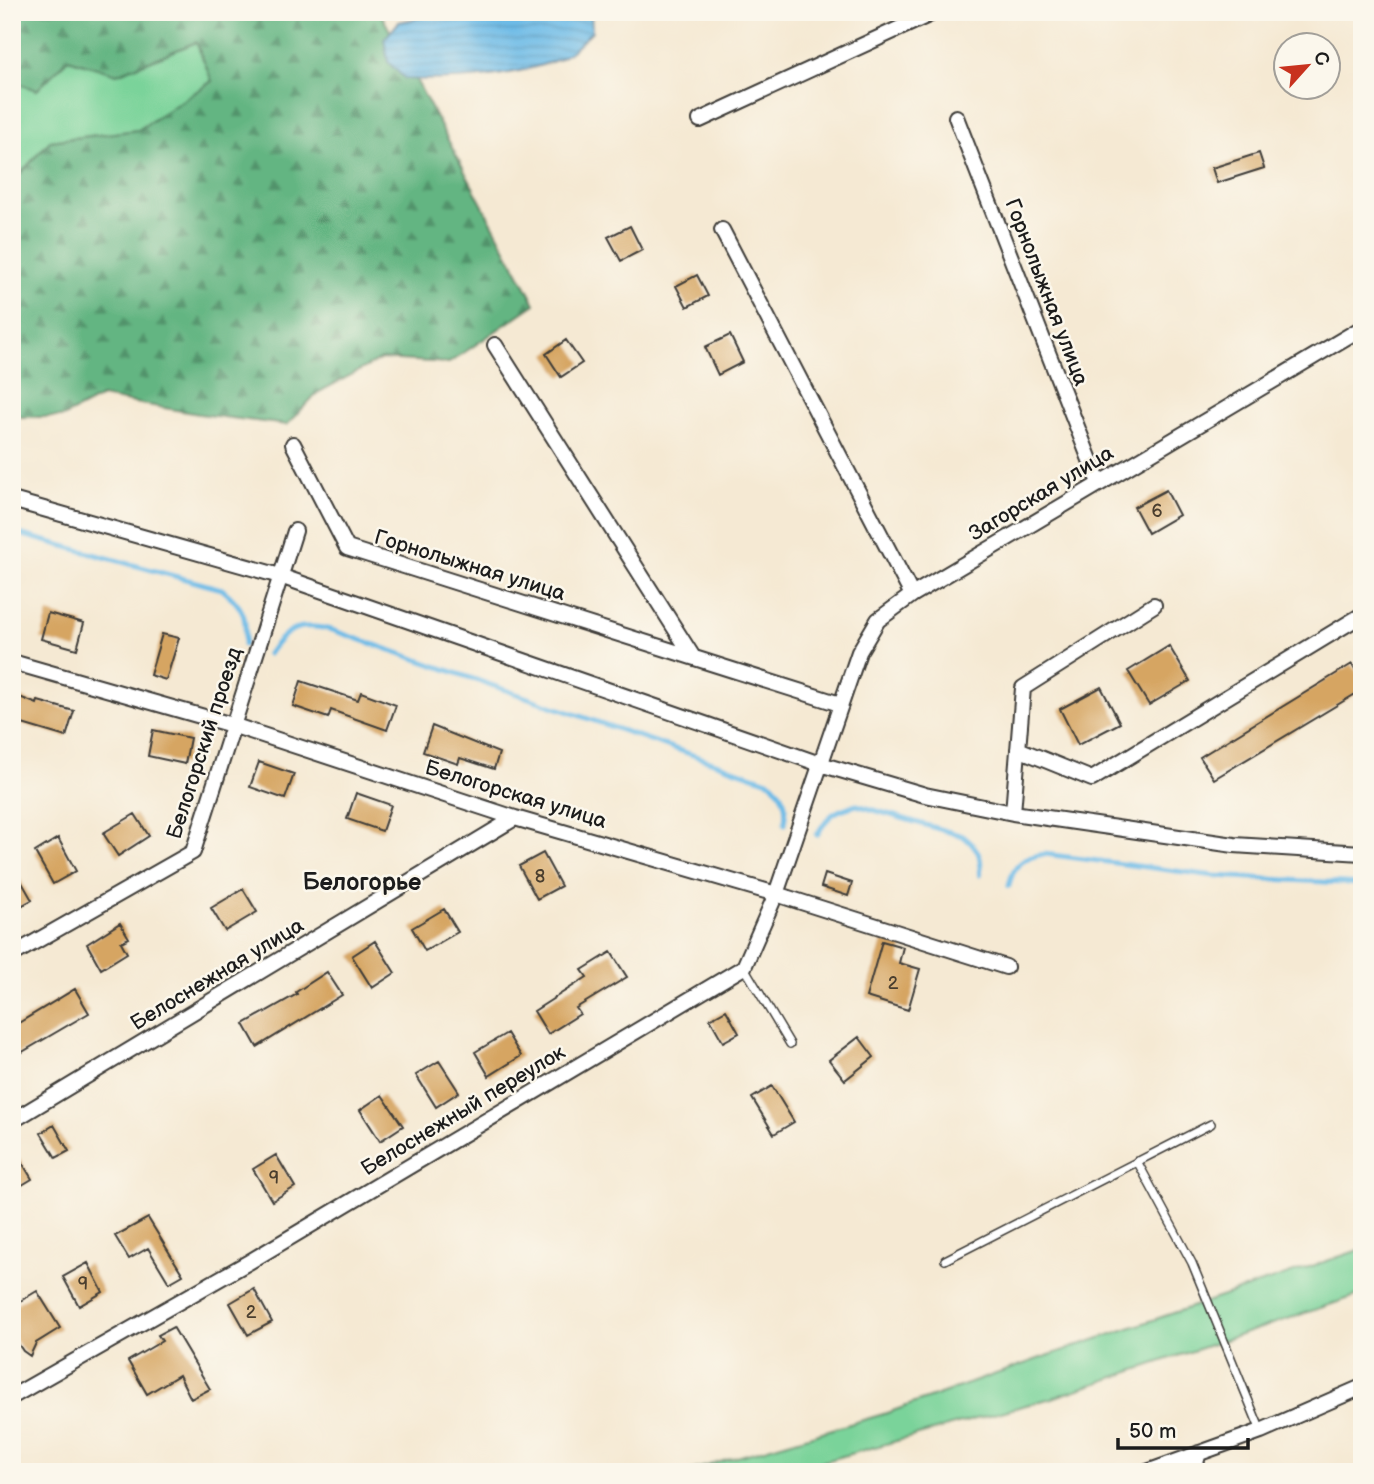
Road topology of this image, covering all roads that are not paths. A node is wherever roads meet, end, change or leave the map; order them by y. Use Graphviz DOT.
graph roads {
  1 [pos="935,12"];
  2 [pos="956,117"];
  3 [pos="700,120"];
  4 [pos="722,230"];
  5 [pos="1362,328"];
  6 [pos="495,345"];
  7 [pos="293,444"];
  8 [pos="1099,483"];
  9 [pos="12,500"];
  10 [pos="295,531"];
  11 [pos="279,576"];
  12 [pos="912,595"];
  13 [pos="1154,605"];
  14 [pos="1362,615"];
  15 [pos="693,657"];
  16 [pos="12,662"];
  17 [pos="840,704"];
  18 [pos="232,725"];
  19 [pos="1018,748"];
  20 [pos="820,764"];
  21 [pos="1013,813"];
  22 [pos="515,818"];
  23 [pos="1362,853"];
  24 [pos="776,894"];
  25 [pos="12,955"];
  26 [pos="744,967"];
  27 [pos="1006,967"];
  28 [pos="790,1044"];
  29 [pos="12,1121"];
  30 [pos="1211,1124"];
  31 [pos="1137,1161"];
  32 [pos="945,1260"];
  33 [pos="1362,1387"];
  34 [pos="15,1395"];
  35 [pos="1261,1431"];
  36 [pos="1199,1453"];
  37 [pos="1147,1472"];
  38 [pos="1193,1472"];
  1 -- 3 [label="street"];
  2 -- 8 [label="street, Горнолыжная улица"];
  4 -- 12 [label="street"];
  5 -- 8 [label="street, Загорская улица"];
  6 -- 15 [label="street"];
  7 -- 15 [label="street, Горнолыжная улица"];
  8 -- 12 [label="street, Загорская улица"];
  9 -- 11 [label="street"];
  10 -- 11 [label="street, Белогорский проезд"];
  11 -- 18 [label="street, Белогорский проезд"];
  11 -- 20 [label="street"];
  12 -- 17 [label="street, Загорская улица"];
  13 -- 19 [label="street"];
  14 -- 19 [label="street"];
  15 -- 17 [label="street, Горнолыжная улица"];
  16 -- 18 [label="street, Белогорская улица"];
  17 -- 20 [label="street, Загорская улица"];
  18 -- 22 [label="street, Белогорская улица"];
  18 -- 25 [label="street, Белогорский проезд"];
  19 -- 21 [label="street"];
  20 -- 21 [label="street"];
  20 -- 24 [label="street"];
  21 -- 23 [label="street"];
  22 -- 24 [label="street, Белогорская улица"];
  22 -- 29 [label="street, Белоснежная улица"];
  24 -- 26 [label="street"];
  24 -- 27 [label="street, Белогорская улица"];
  26 -- 28 [label="lane"];
  26 -- 34 [label="street, Белоснежный переулок"];
  30 -- 31 [label="lane"];
  31 -- 32 [label="lane"];
  31 -- 35 [label="lane"];
  33 -- 35 [label="street"];
  35 -- 36 [label="street"];
  36 -- 37 [label="street"];
  36 -- 38 [label="street"];
}
